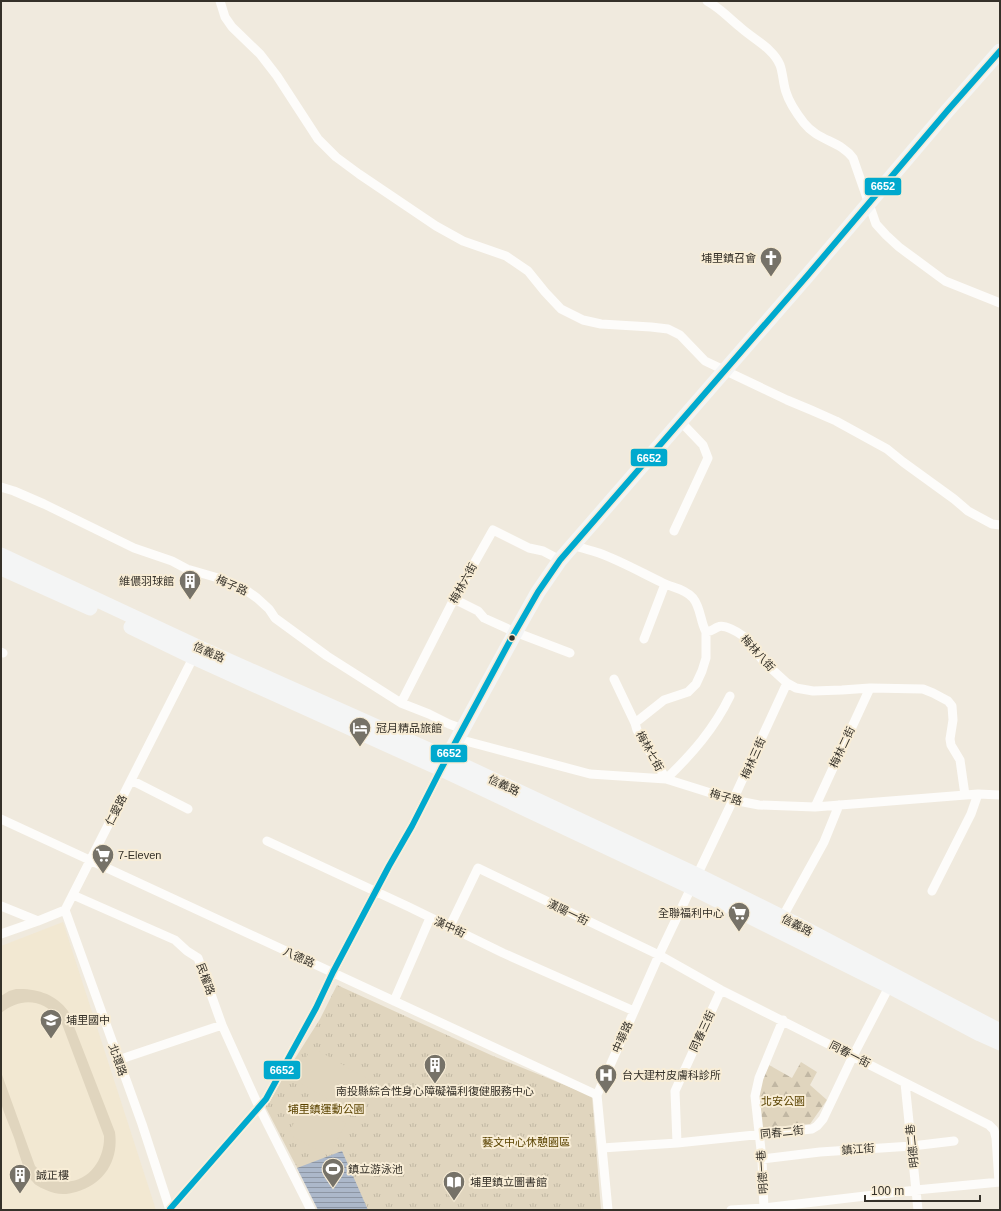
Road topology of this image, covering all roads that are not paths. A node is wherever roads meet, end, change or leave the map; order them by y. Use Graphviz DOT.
graph roads {
  1 [pos="220,1"];
  2 [pos="707,1"];
  3 [pos="1000,51"];
  4 [pos="868,204"];
  5 [pos="1000,303"];
  6 [pos="726,370"];
  7 [pos="681,422"];
  8 [pos="1,487"];
  9 [pos="1000,525"];
  10 [pos="674,530"];
  11 [pos="572,545"];
  12 [pos="1,555"];
  13 [pos="560,560"];
  14 [pos="1,568"];
  15 [pos="665,584"];
  16 [pos="454,599"];
  17 [pos="515,632"];
  18 [pos="706,632"];
  19 [pos="644,639"];
  20 [pos="196,652"];
  21 [pos="570,653"];
  22 [pos="614,679"];
  23 [pos="787,683"];
  24 [pos="870,688"];
  25 [pos="730,696"];
  26 [pos="402,703"];
  27 [pos="636,723"];
  28 [pos="461,734"];
  29 [pos="444,764"];
  30 [pos="666,779"];
  31 [pos="131,780"];
  32 [pos="978,794"];
  33 [pos="966,795"];
  34 [pos="1000,795"];
  35 [pos="733,800"];
  36 [pos="839,805"];
  37 [pos="815,807"];
  38 [pos="188,809"];
  39 [pos="1,819"];
  40 [pos="267,841"];
  41 [pos="91,860"];
  42 [pos="694,881"];
  43 [pos="932,891"];
  44 [pos="376,892"];
  45 [pos="73,895"];
  46 [pos="1,906"];
  47 [pos="65,910"];
  48 [pos="430,918"];
  49 [pos="782,918"];
  50 [pos="38,921"];
  51 [pos="450,926"];
  52 [pos="1,934"];
  53 [pos="659,955"];
  54 [pos="333,972"];
  55 [pos="892,981"];
  56 [pos="721,990"];
  57 [pos="394,1001"];
  58 [pos="634,1011"];
  59 [pos="783,1020"];
  60 [pos="222,1025"];
  61 [pos="1000,1031"];
  62 [pos="1000,1043"];
  63 [pos="853,1056"];
  64 [pos="118,1060"];
  65 [pos="905,1083"];
  66 [pos="597,1095"];
  67 [pos="258,1107"];
  68 [pos="759,1134"];
  69 [pos="954,1141"];
  70 [pos="677,1143"];
  71 [pos="912,1146"];
  72 [pos="602,1148"];
  73 [pos="762,1159"];
  74 [pos="999,1182"];
  75 [pos="916,1190"];
  76 [pos="764,1209"];
  77 [pos="170,1210"];
  78 [pos="311,1210"];
  79 [pos="608,1210"];
  80 [pos="731,1210"];
  81 [pos="918,1210"];
  1 -- 6 [label="street"];
  2 -- 4 [label="street"];
  3 -- 4 [label="main road"];
  4 -- 5 [label="street"];
  4 -- 6 [label="main road"];
  6 -- 7 [label="main road"];
  6 -- 9 [label="street"];
  7 -- 10 [label="street"];
  7 -- 11 [label="main road"];
  8 -- 26 [label="street, 梅子路"];
  11 -- 13 [label="main road"];
  11 -- 15 [label="street"];
  12 -- 20 [label="main road, 信義路"];
  13 -- 16 [label="street, 梅林六街"];
  13 -- 17 [label="main road"];
  14 -- 20 [label="main road, 信義路"];
  15 -- 18 [label="street"];
  15 -- 19 [label="street"];
  16 -- 17 [label="street"];
  16 -- 26 [label="street, 梅林六街"];
  17 -- 21 [label="street"];
  17 -- 28 [label="main road"];
  18 -- 23 [label="street, 梅林八街"];
  18 -- 27 [label="street"];
  20 -- 29 [label="main road, 信義路"];
  20 -- 31 [label="street, 仁愛路"];
  22 -- 27 [label="street, 梅林七街"];
  23 -- 24 [label="street, 梅林八街"];
  23 -- 35 [label="street, 梅林三街"];
  24 -- 33 [label="street, 梅林八街"];
  24 -- 37 [label="street, 梅林二街"];
  25 -- 30 [label="street"];
  26 -- 28 [label="street, 梅子路"];
  27 -- 30 [label="street, 梅林七街"];
  28 -- 29 [label="main road"];
  28 -- 30 [label="street, 梅子路"];
  29 -- 42 [label="main road, 信義路"];
  29 -- 44 [label="street"];
  30 -- 35 [label="street, 梅子路"];
  31 -- 38 [label="street"];
  31 -- 41 [label="street, 仁愛路"];
  32 -- 33 [label="street, 梅子路"];
  32 -- 34 [label="street, 梅子路"];
  32 -- 43 [label="street"];
  33 -- 36 [label="street, 梅子路"];
  35 -- 37 [label="street, 梅子路"];
  35 -- 42 [label="street, 梅林三街"];
  36 -- 37 [label="street, 梅子路"];
  36 -- 49 [label="street"];
  39 -- 41 [label="street, 八德路"];
  40 -- 44 [label="street, 漢中街"];
  41 -- 45 [label="street, 仁愛路"];
  41 -- 54 [label="street, 八德路"];
  42 -- 49 [label="main road, 信義路"];
  42 -- 53 [label="street, 中華路"];
  42 -- 55 [label="main road, 信義路"];
  44 -- 48 [label="street, 漢中街"];
  44 -- 54 [label="street"];
  45 -- 47 [label="street, 仁愛路"];
  45 -- 60 [label="street, 民權路"];
  46 -- 50 [label="street"];
  47 -- 50 [label="street"];
  47 -- 64 [label="street, 北環路"];
  48 -- 51 [label="street, 漢中街"];
  48 -- 57 [label="street"];
  49 -- 55 [label="main road, 信義路"];
  50 -- 52 [label="street"];
  51 -- 53 [label="street, 漢陽一街"];
  51 -- 58 [label="street, 漢中街"];
  53 -- 56 [label="street, 同春一街"];
  53 -- 58 [label="street, 中華路"];
  54 -- 57 [label="street, 八德路"];
  54 -- 67 [label="street"];
  55 -- 61 [label="main road, 信義路"];
  55 -- 62 [label="main road, 信義路"];
  55 -- 63 [label="street, 同春二街"];
  56 -- 59 [label="street, 同春一街"];
  56 -- 70 [label="street, 同春三街"];
  57 -- 66 [label="street, 八德路"];
  58 -- 66 [label="street, 中華路"];
  59 -- 63 [label="street, 同春一街"];
  59 -- 68 [label="street, 明德一巷"];
  60 -- 64 [label="street"];
  60 -- 67 [label="street, 民權路"];
  63 -- 65 [label="street, 同春一街"];
  63 -- 68 [label="street, 同春二街"];
  64 -- 77 [label="street, 北環路"];
  65 -- 71 [label="street, 明德二巷"];
  65 -- 74 [label="street, 同春一街"];
  66 -- 72 [label="street, 中華路"];
  67 -- 77 [label="street"];
  67 -- 78 [label="street, 民權路"];
  68 -- 70 [label="street, 同春二街"];
  68 -- 73 [label="street, 明德一巷"];
  69 -- 71 [label="street, 鎮江街"];
  70 -- 72 [label="street, 同春二街"];
  71 -- 73 [label="street, 鎮江街"];
  71 -- 75 [label="street, 明德二巷"];
  72 -- 79 [label="street, 中華路"];
  73 -- 76 [label="street, 明德一巷"];
  74 -- 75 [label="street"];
  75 -- 76 [label="street"];
  75 -- 81 [label="street, 明德二巷"];
  76 -- 80 [label="street"];
}
